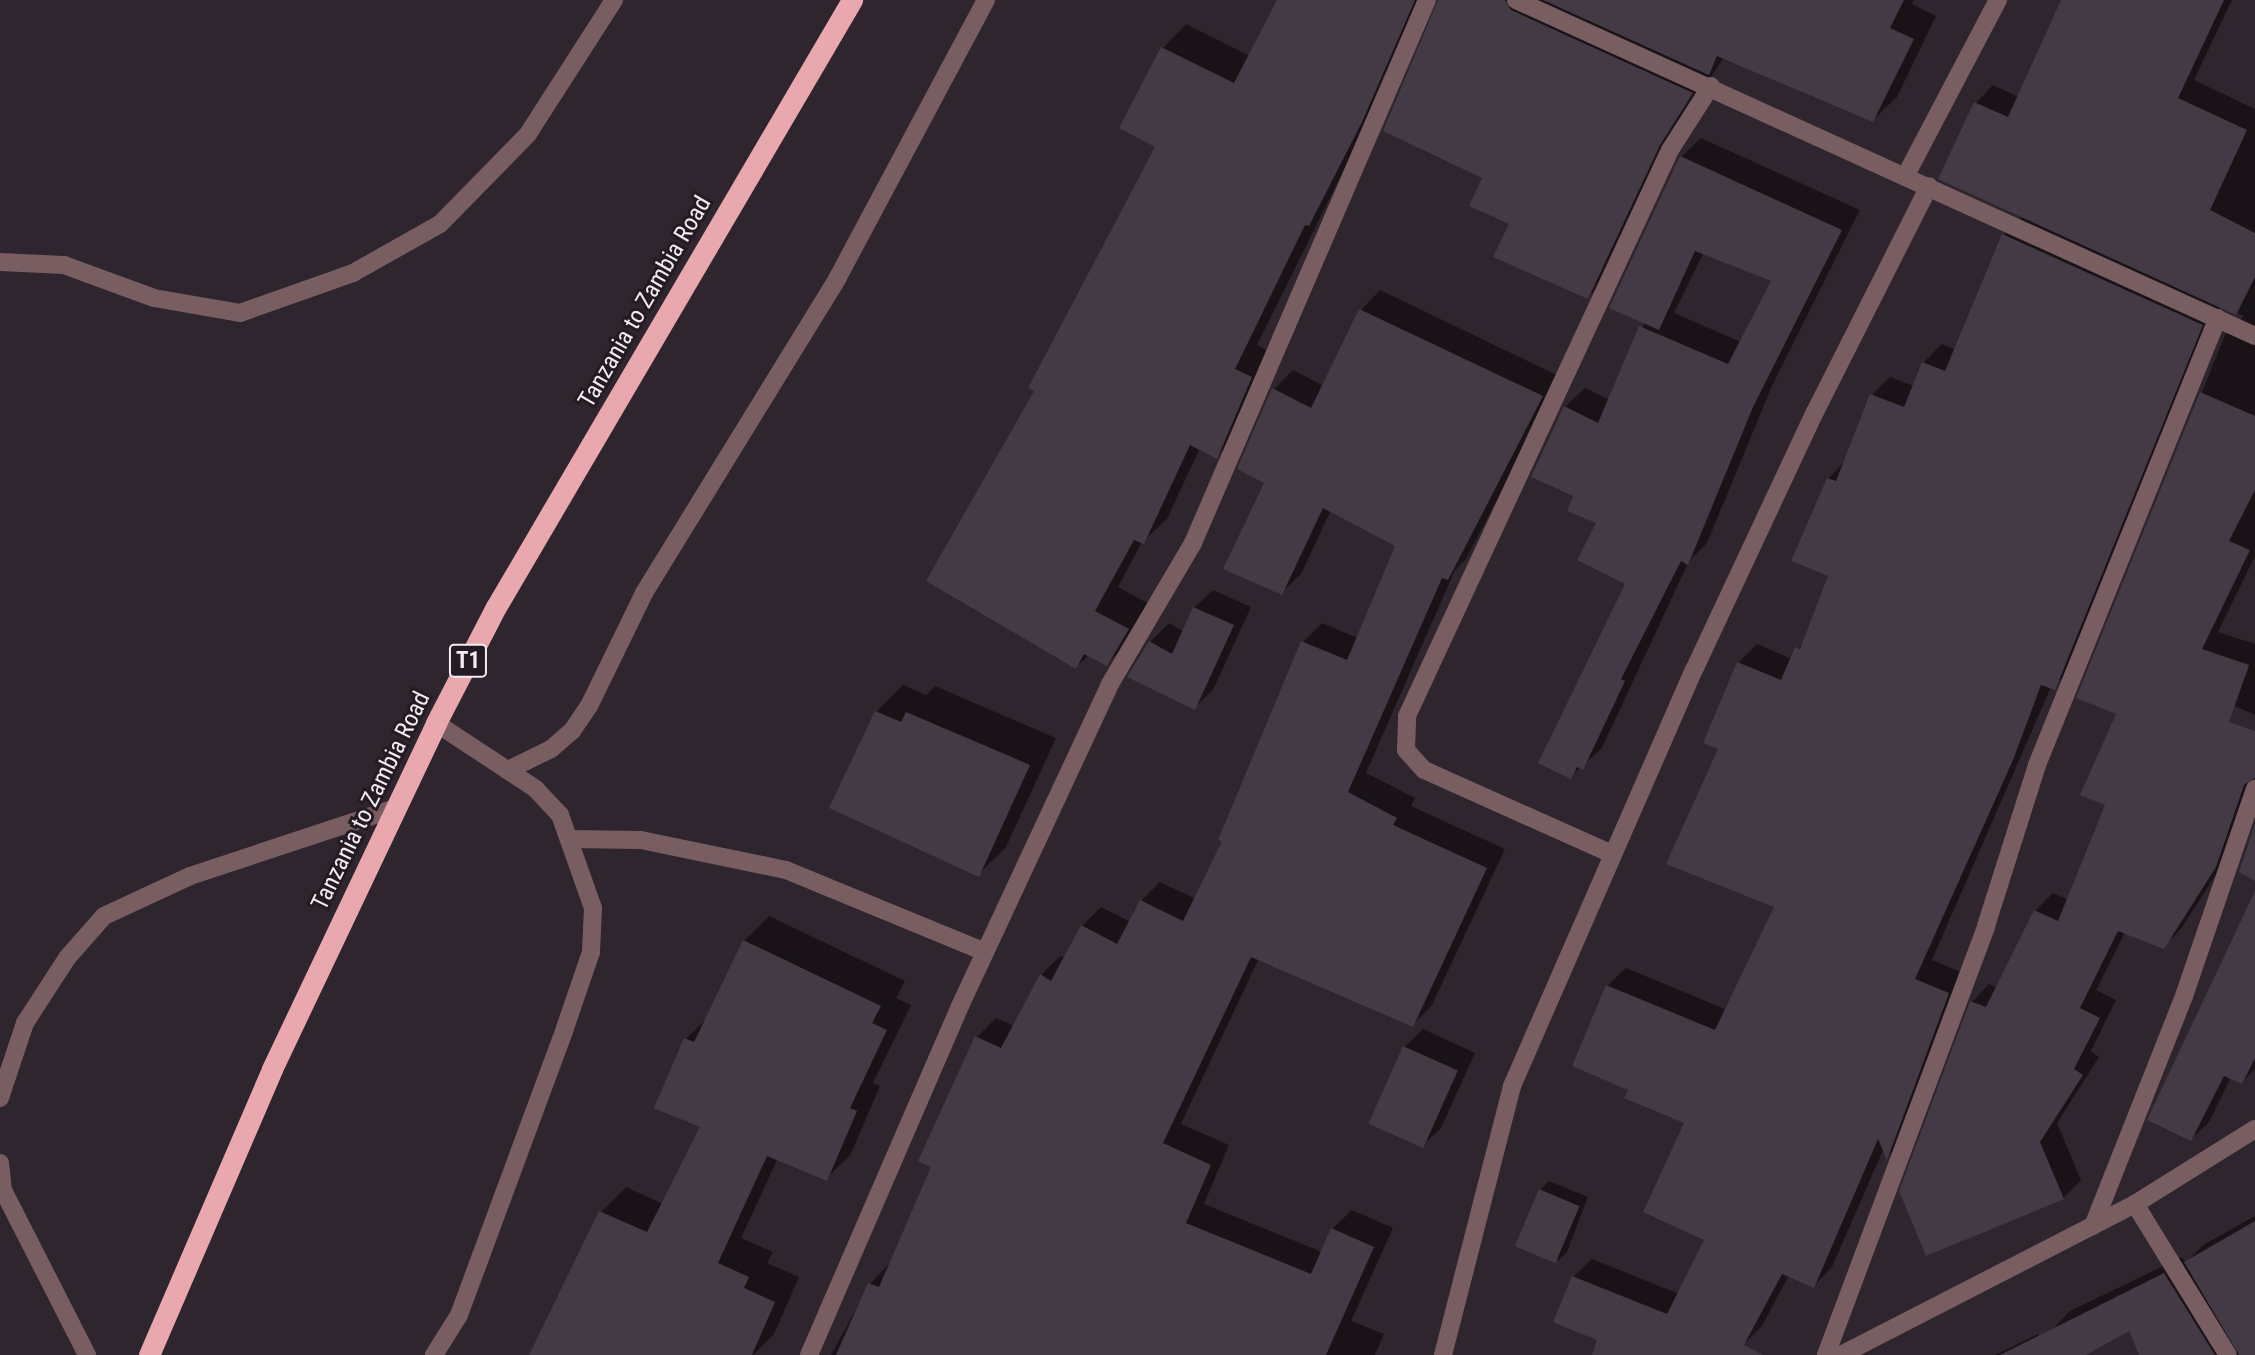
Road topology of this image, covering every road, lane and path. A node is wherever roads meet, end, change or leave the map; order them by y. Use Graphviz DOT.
graph roads {
  1 [pos="614,0"];
  2 [pos="852,0"];
  3 [pos="986,0"];
  4 [pos="1427,0"];
  5 [pos="1516,0"];
  6 [pos="1998,0"];
  7 [pos="1711,86"];
  8 [pos="1906,175"];
  9 [pos="1929,186"];
  10 [pos="0,262"];
  11 [pos="2218,318"];
  12 [pos="2255,336"];
  13 [pos="436,723"];
  14 [pos="508,770"];
  15 [pos="2255,789"];
  16 [pos="396,808"];
  17 [pos="570,839"];
  18 [pos="1612,853"];
  19 [pos="985,952"];
  20 [pos="0,1098"];
  21 [pos="2255,1129"];
  22 [pos="0,1163"];
  23 [pos="2135,1204"];
  24 [pos="2093,1226"];
  25 [pos="87,1355"];
  26 [pos="149,1355"];
  27 [pos="434,1355"];
  28 [pos="809,1355"];
  29 [pos="1443,1355"];
  30 [pos="1825,1355"];
  31 [pos="1841,1355"];
  32 [pos="2228,1355"];
  1 -- 10 [label="street"];
  2 -- 13 [label="highway, Tanzania to Zambia Road / T1"];
  3 -- 14 [label="street"];
  4 -- 19 [label="street"];
  5 -- 7 [label="street"];
  6 -- 8 [label="street"];
  7 -- 8 [label="street"];
  7 -- 18 [label="street"];
  8 -- 9 [label="street"];
  9 -- 11 [label="street"];
  9 -- 18 [label="street"];
  11 -- 12 [label="street"];
  11 -- 30 [label="street"];
  13 -- 14 [label="street"];
  13 -- 16 [label="highway, Tanzania to Zambia Road / T1"];
  14 -- 17 [label="street"];
  15 -- 24 [label="street"];
  16 -- 20 [label="street"];
  16 -- 26 [label="highway, Tanzania to Zambia Road / T1"];
  17 -- 19 [label="street"];
  17 -- 27 [label="street"];
  18 -- 29 [label="street"];
  19 -- 28 [label="street"];
  21 -- 23 [label="street"];
  22 -- 25 [label="street"];
  23 -- 24 [label="street"];
  23 -- 32 [label="street"];
  24 -- 31 [label="street"];
}
